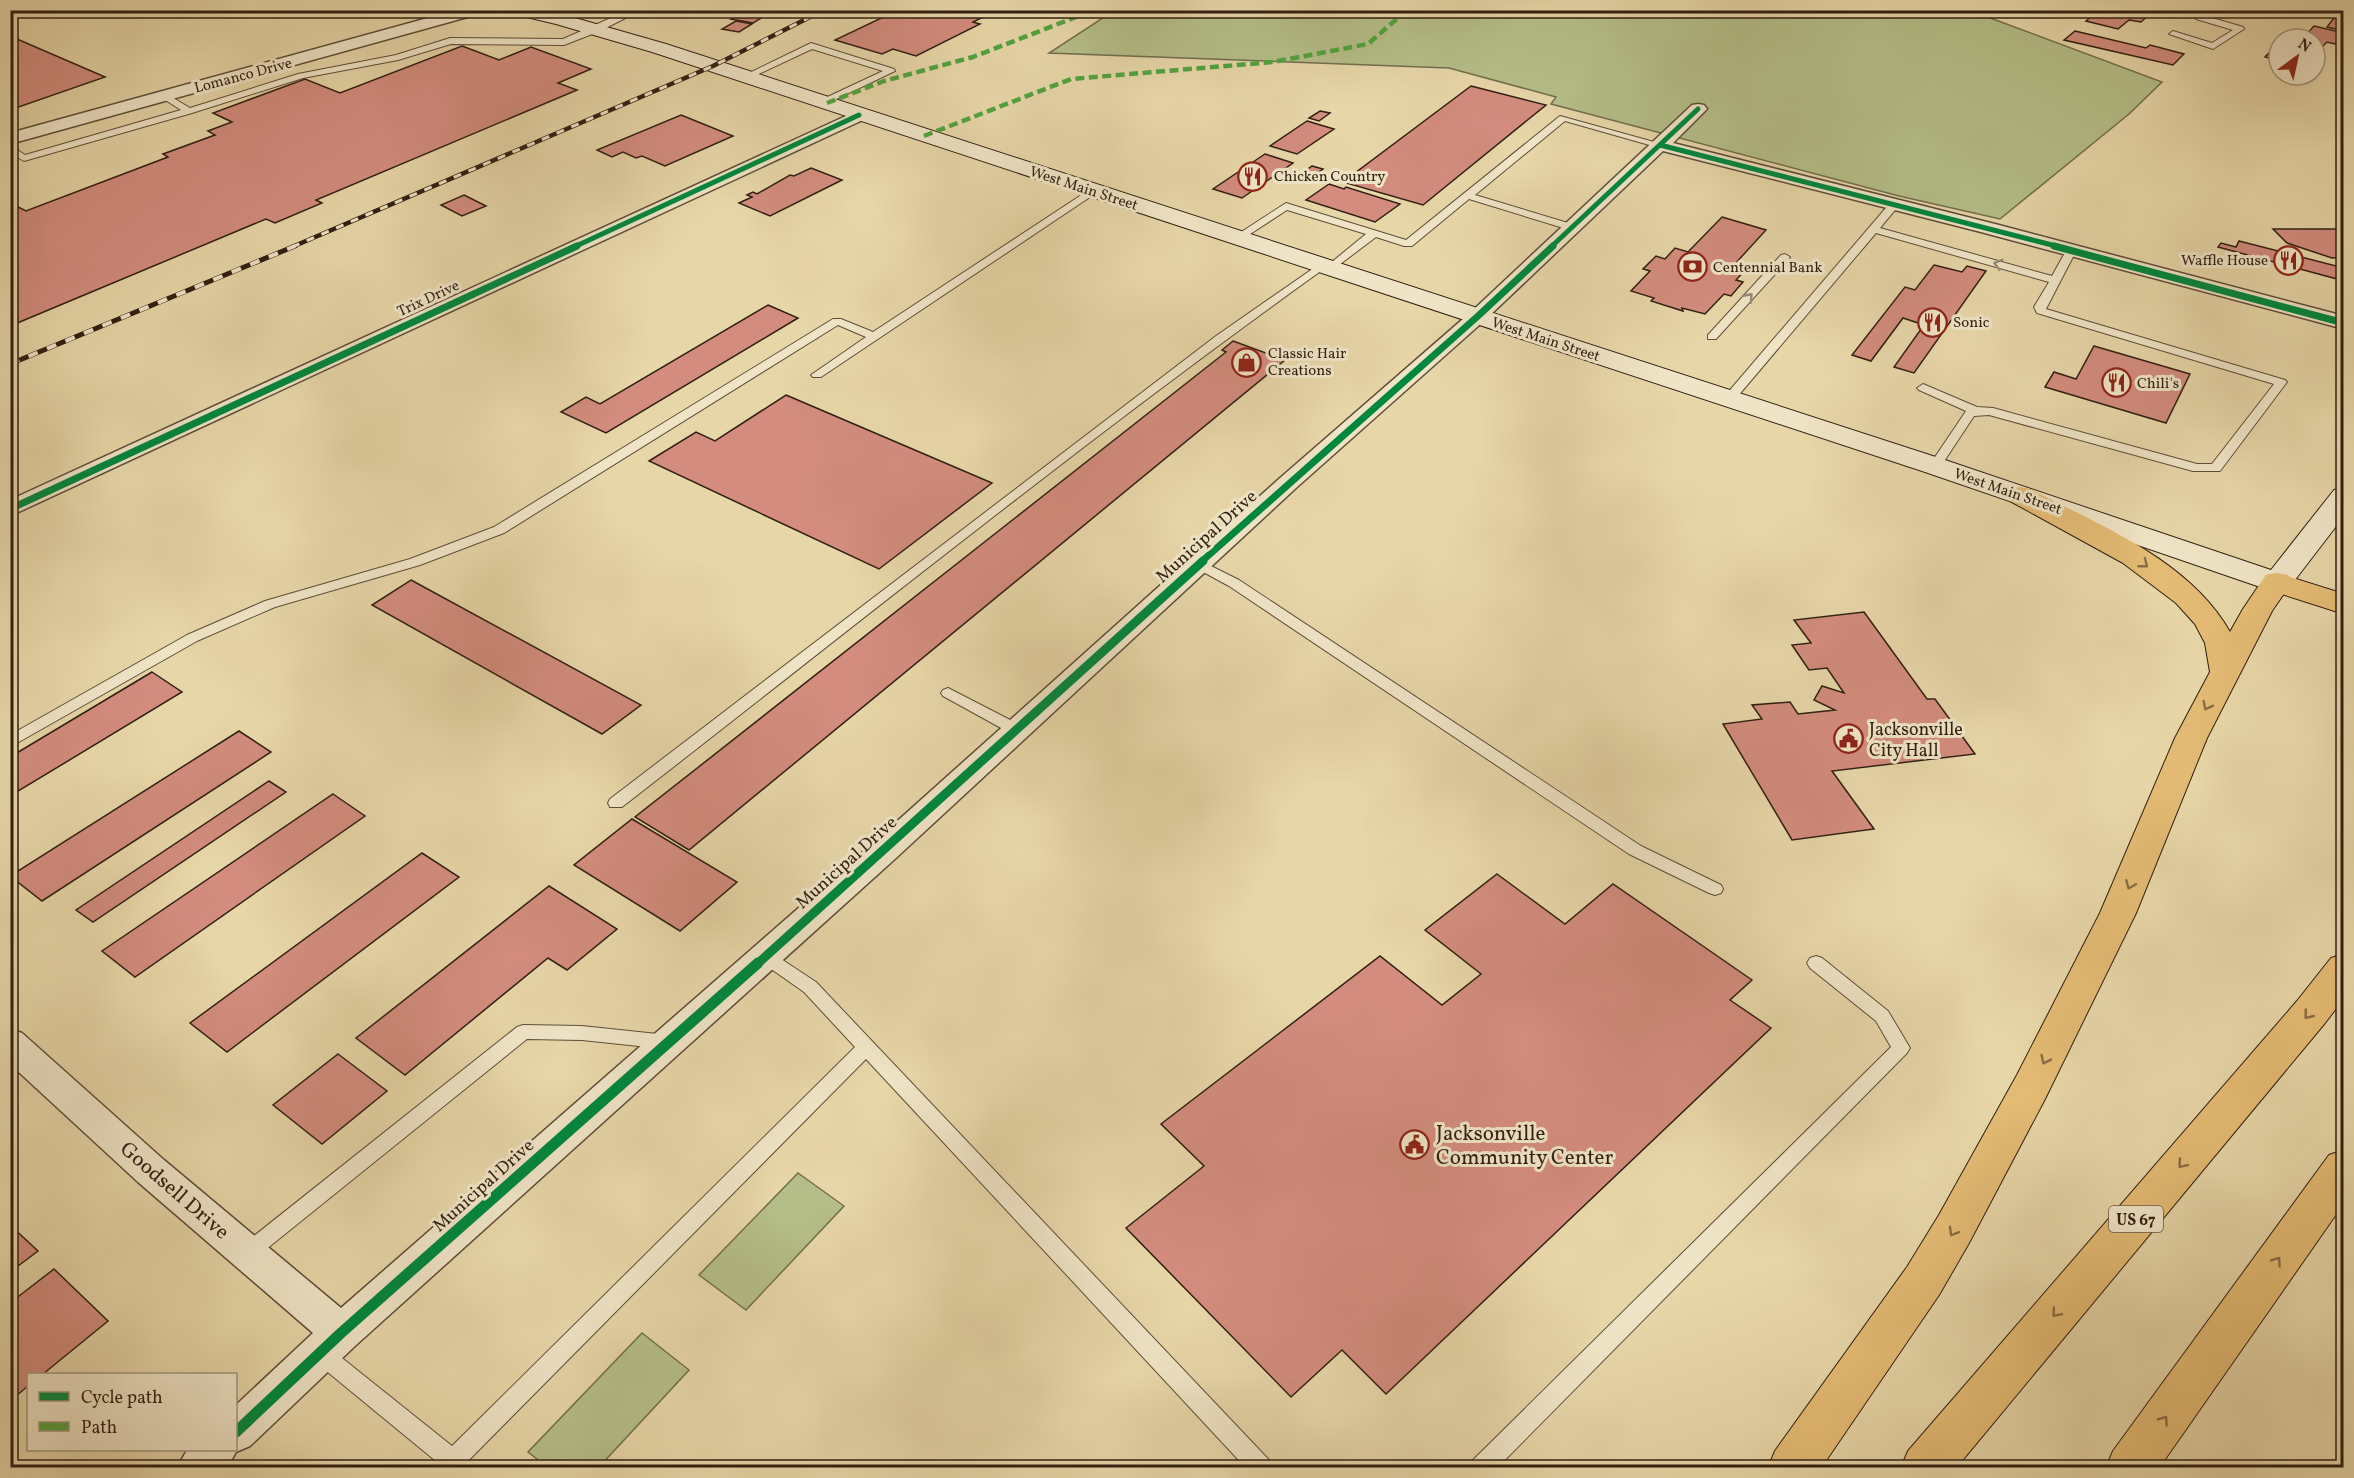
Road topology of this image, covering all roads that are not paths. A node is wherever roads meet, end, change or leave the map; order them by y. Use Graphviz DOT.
graph roads {
  1 [pos="476,10"];
  2 [pos="520,10"];
  3 [pos="637,10"];
  4 [pos="2208,10"];
  5 [pos="2199,17"];
  6 [pos="2191,23"];
  7 [pos="2182,28"];
  8 [pos="597,29"];
  9 [pos="745,77"];
  10 [pos="165,96"];
  11 [pos="824,102"];
  12 [pos="1698,109"];
  13 [pos="189,111"];
  14 [pos="859,115"];
  15 [pos="10,140"];
  16 [pos="1660,145"];
  17 [pos="10,148"];
  18 [pos="24,158"];
  19 [pos="10,163"];
  20 [pos="1092,191"];
  21 [pos="1468,196"];
  22 [pos="1895,204"];
  23 [pos="1574,228"];
  24 [pos="1875,230"];
  25 [pos="1374,233"];
  26 [pos="1237,238"];
  27 [pos="2071,251"];
  28 [pos="1785,257"];
  29 [pos="1326,267"];
  30 [pos="2055,280"];
  31 [pos="1478,316"];
  32 [pos="2343,323"];
  33 [pos="875,337"];
  34 [pos="1712,338"];
  35 [pos="817,375"];
  36 [pos="1923,388"];
  37 [pos="1728,400"];
  38 [pos="1976,411"];
  39 [pos="1935,466"];
  40 [pos="2020,495"];
  41 [pos="2343,496"];
  42 [pos="10,508"];
  43 [pos="1199,564"];
  44 [pos="2277,582"];
  45 [pos="2343,604"];
  46 [pos="2225,671"];
  47 [pos="948,693"];
  48 [pos="1017,730"];
  49 [pos="10,742"];
  50 [pos="616,803"];
  51 [pos="1715,889"];
  52 [pos="766,956"];
  53 [pos="1816,963"];
  54 [pos="2343,969"];
  55 [pos="10,1043"];
  56 [pos="668,1043"];
  57 [pos="867,1047"];
  58 [pos="2343,1168"];
  59 [pos="247,1253"];
  60 [pos="331,1343"];
  61 [pos="237,1431"];
  62 [pos="214,1451"];
  63 [pos="449,1464"];
  64 [pos="197,1467"];
  65 [pos="1261,1467"];
  66 [pos="1481,1467"];
  67 [pos="1792,1467"];
  68 [pos="1925,1467"];
  69 [pos="2130,1467"];
  1 -- 10 [label="street, Lomanco Drive"];
  2 -- 8 [label="main road, West Main Street"];
  3 -- 8 [label="lane"];
  4 -- 5 [label="lane"];
  5 -- 6 [label="lane"];
  5 -- 7 [label="lane"];
  8 -- 9 [label="main road, West Main Street"];
  8 -- 13 [label="lane"];
  9 -- 11 [label="main road, West Main Street"];
  9 -- 11 [label="lane"];
  10 -- 13 [label="lane"];
  10 -- 15 [label="street, Lomanco Drive"];
  11 -- 14 [label="main road, West Main Street"];
  12 -- 16 [label="street, Municipal Drive"];
  13 -- 18 [label="lane"];
  14 -- 20 [label="main road, West Main Street"];
  14 -- 42 [label="street, Trix Drive"];
  16 -- 21 [label="lane"];
  16 -- 22 [label="street"];
  16 -- 23 [label="street, Municipal Drive"];
  17 -- 18 [label="lane"];
  18 -- 19 [label="lane"];
  20 -- 26 [label="main road, West Main Street"];
  20 -- 33 [label="lane"];
  21 -- 23 [label="lane"];
  21 -- 25 [label="lane"];
  22 -- 24 [label="lane"];
  22 -- 27 [label="street"];
  23 -- 31 [label="street, Municipal Drive"];
  30 -- 24 [label="lane, one-way"];
  24 -- 37 [label="lane"];
  25 -- 26 [label="lane"];
  25 -- 29 [label="lane"];
  26 -- 29 [label="main road, West Main Street"];
  27 -- 30 [label="lane"];
  27 -- 32 [label="street"];
  34 -- 28 [label="lane, one-way"];
  29 -- 31 [label="main road, West Main Street"];
  29 -- 50 [label="lane"];
  30 -- 38 [label="lane"];
  31 -- 37 [label="main road, West Main Street"];
  31 -- 43 [label="street, Municipal Drive"];
  33 -- 35 [label="lane"];
  33 -- 49 [label="lane"];
  36 -- 38 [label="lane"];
  37 -- 39 [label="main road, West Main Street"];
  38 -- 39 [label="lane"];
  39 -- 40 [label="main road, West Main Street"];
  40 -- 44 [label="main road, West Main Street"];
  40 -- 46 [label="main road, one-way"];
  41 -- 44 [label="main road"];
  43 -- 48 [label="street, Municipal Drive"];
  43 -- 51 [label="lane"];
  44 -- 45 [label="main road, West Main Street"];
  44 -- 46 [label="main road"];
  46 -- 67 [label="main road, one-way"];
  47 -- 48 [label="lane"];
  48 -- 52 [label="street, Municipal Drive"];
  52 -- 56 [label="street, Municipal Drive"];
  52 -- 57 [label="lane"];
  53 -- 66 [label="lane"];
  54 -- 68 [label="main road, US 67, one-way"];
  55 -- 59 [label="street, Goodsell Drive"];
  56 -- 59 [label="lane"];
  56 -- 60 [label="street, Municipal Drive"];
  57 -- 63 [label="lane"];
  57 -- 65 [label="lane"];
  69 -- 58 [label="main road, one-way"];
  59 -- 60 [label="street, Goodsell Drive"];
  60 -- 61 [label="street, Municipal Drive"];
  60 -- 63 [label="lane"];
  62 -- 64 [label="street"];
}
